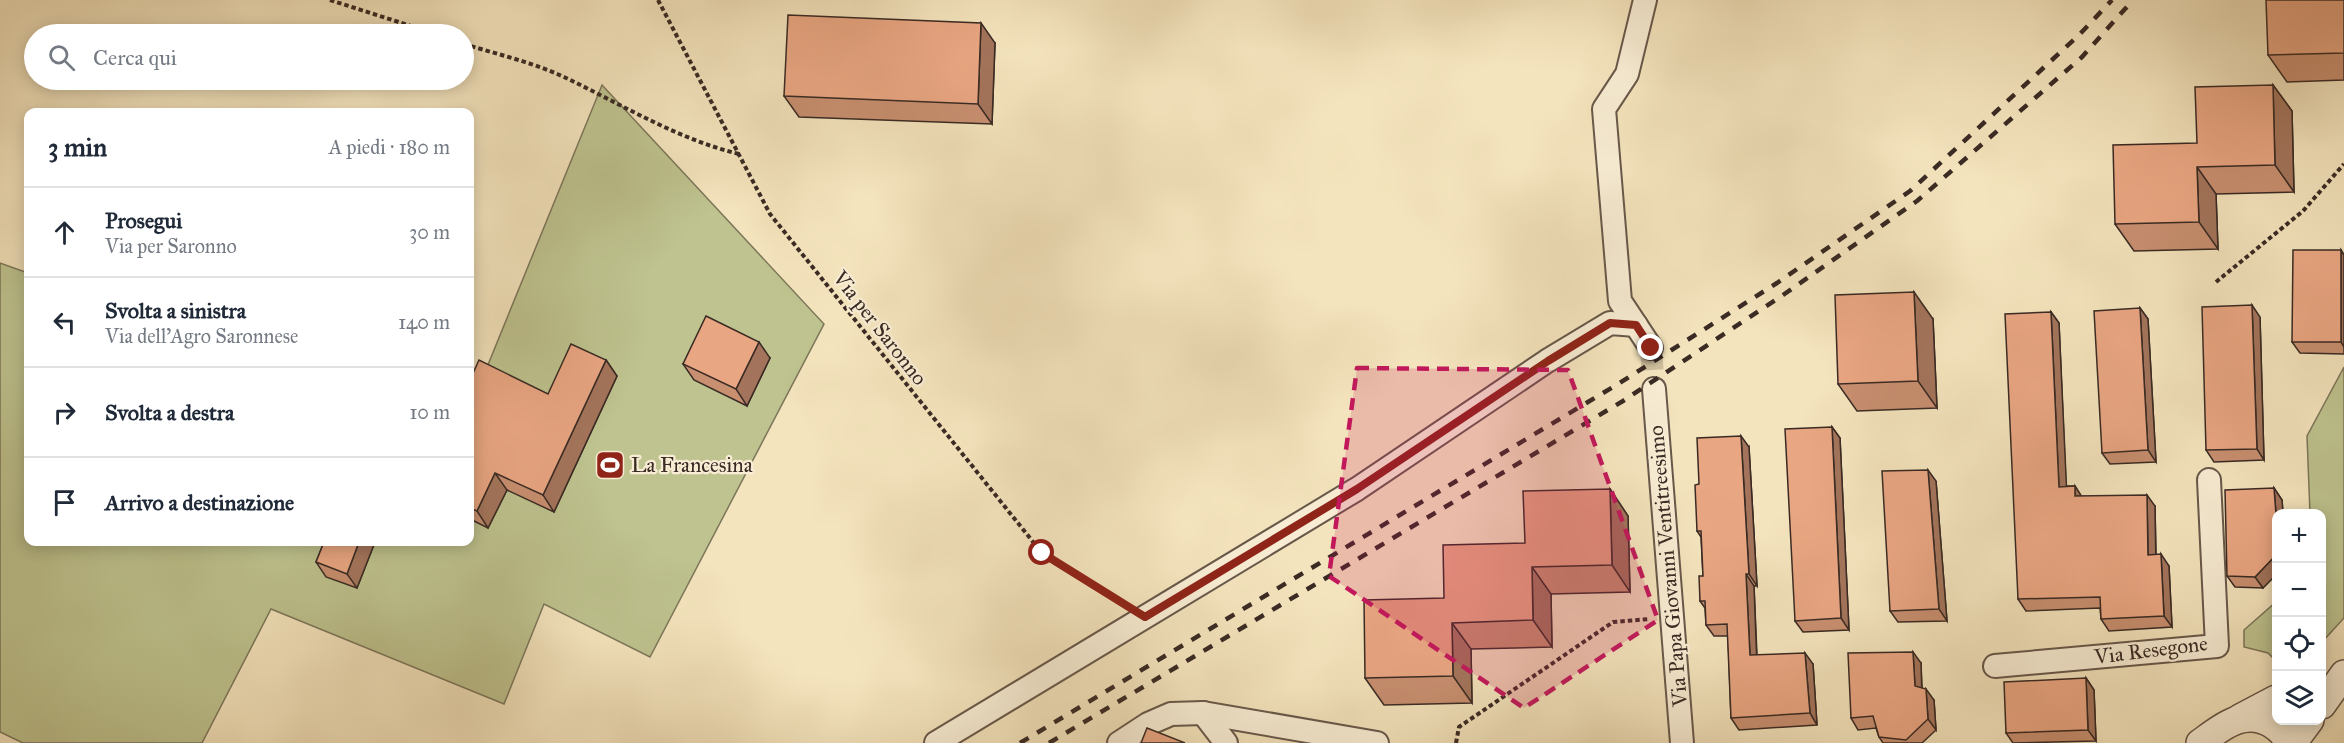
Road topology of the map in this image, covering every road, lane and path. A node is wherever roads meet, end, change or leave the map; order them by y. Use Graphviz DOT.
graph roads {
  1 [pos="330,0"];
  2 [pos="658,0"];
  3 [pos="1646,0"];
  4 [pos="405,24"];
  5 [pos="474,47"];
  6 [pos="739,154"];
  7 [pos="2344,164"];
  8 [pos="2216,282"];
  9 [pos="1636,325"];
  10 [pos="1651,348"];
  11 [pos="1654,389"];
  12 [pos="2209,480"];
  13 [pos="1145,617"];
  14 [pos="1672,617"];
  15 [pos="2344,664"];
  16 [pos="1995,666"];
  17 [pos="2326,674"];
  18 [pos="2344,674"];
  19 [pos="2326,699"];
  20 [pos="2272,702"];
  21 [pos="1203,713"];
  22 [pos="2240,718"];
  23 [pos="2306,725"];
  24 [pos="936,743"];
  25 [pos="1119,743"];
  26 [pos="1226,743"];
  27 [pos="1377,743"];
  28 [pos="1456,743"];
  29 [pos="1682,743"];
  30 [pos="2199,743"];
  31 [pos="2287,743"];
  32 [pos="2293,743"];
  1 -- 4 [label="path"];
  2 -- 6 [label="path, Via per Saronno"];
  3 -- 9 [label="street"];
  5 -- 6 [label="path"];
  6 -- 13 [label="path, Via per Saronno"];
  7 -- 8 [label="path"];
  9 -- 10 [label="street"];
  9 -- 13 [label="street"];
  11 -- 14 [label="street, Via Papa Giovanni Ventitreesimo"];
  12 -- 16 [label="street, Via Resegone"];
  13 -- 24 [label="street"];
  14 -- 28 [label="path"];
  14 -- 29 [label="street, Via Papa Giovanni Ventitreesimo"];
  15 -- 17 [label="street"];
  18 -- 19 [label="street"];
  20 -- 22 [label="street"];
  21 -- 25 [label="street"];
  21 -- 26 [label="street"];
  21 -- 27 [label="street"];
  22 -- 30 [label="street"];
  22 -- 31 [label="street"];
  23 -- 32 [label="street"];
}
